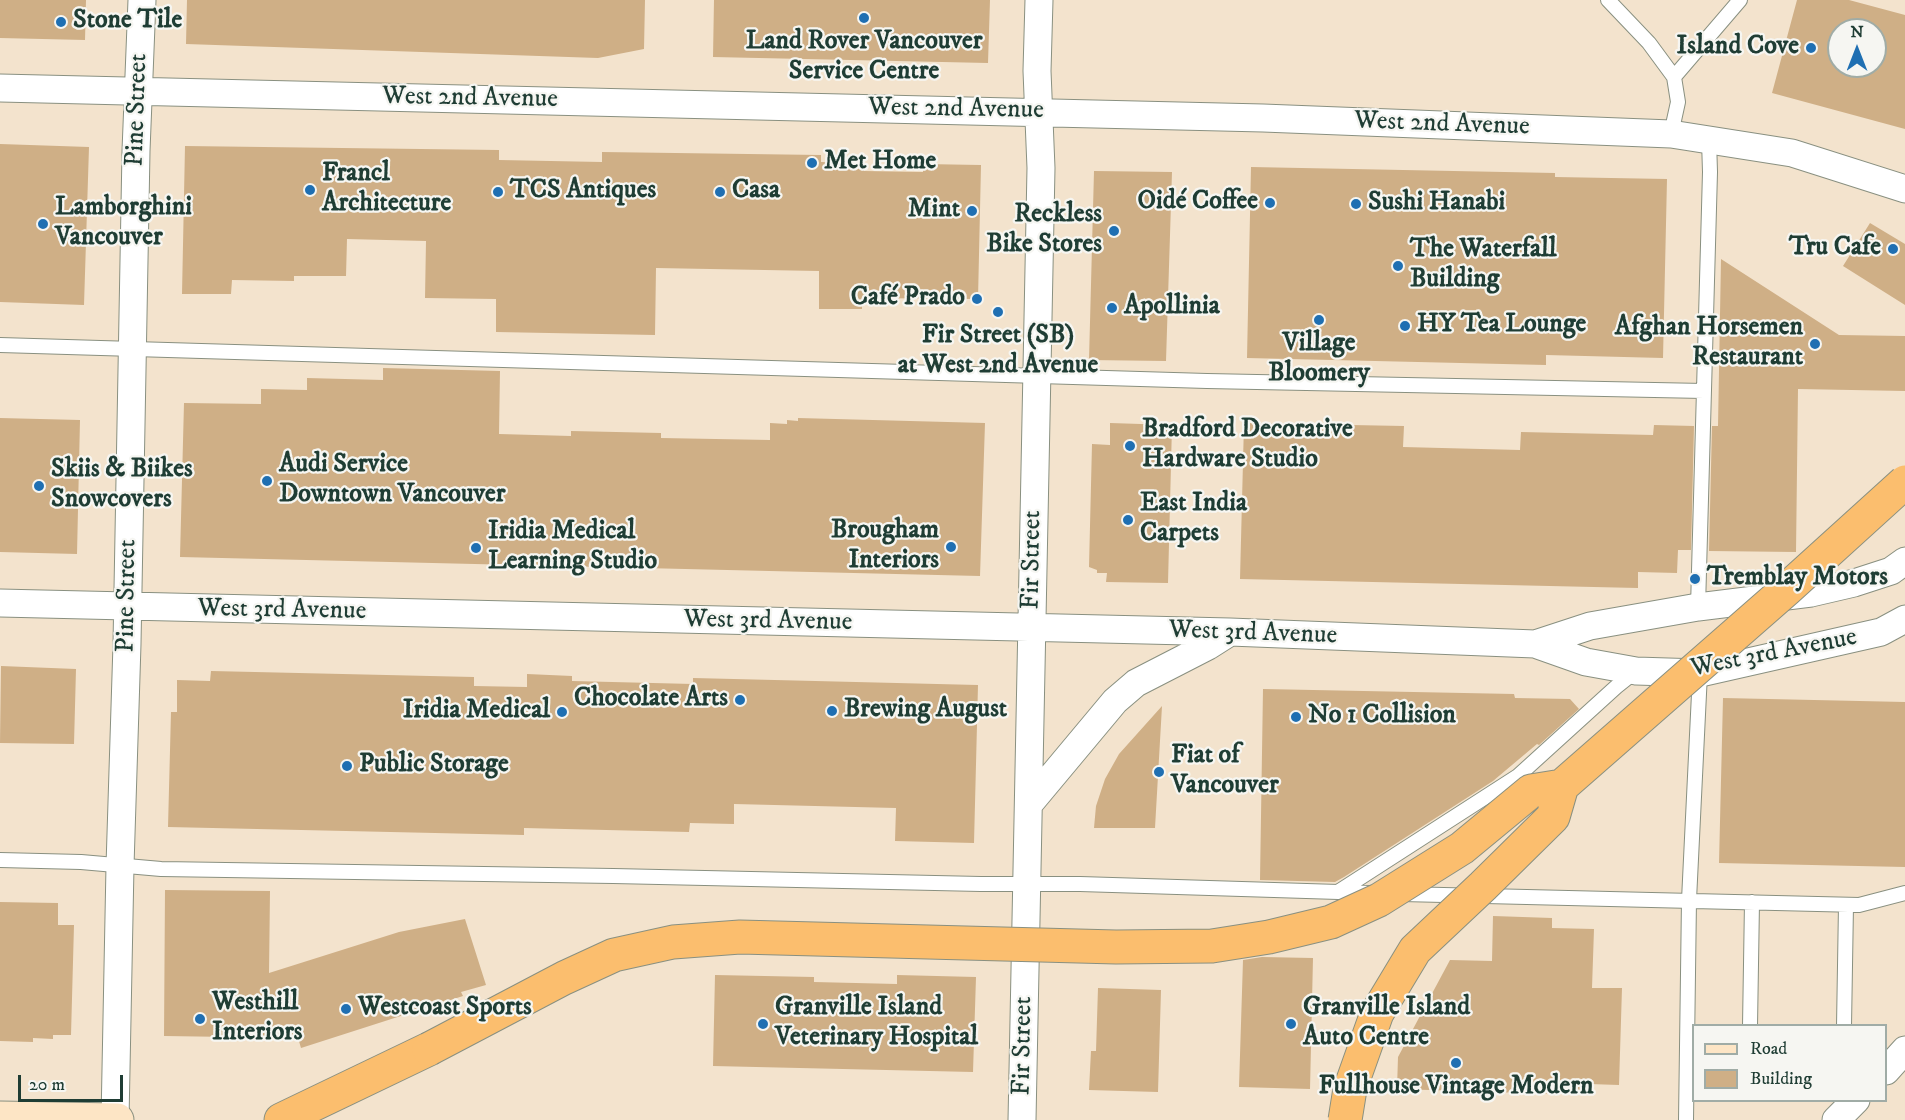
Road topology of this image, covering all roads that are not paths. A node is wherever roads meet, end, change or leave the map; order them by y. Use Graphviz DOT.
graph roads {
  1 [pos="142,0"];
  2 [pos="1039,0"];
  3 [pos="1608,0"];
  4 [pos="1740,0"];
  5 [pos="1674,77"];
  6 [pos="0,88"];
  7 [pos="138,91"];
  8 [pos="1040,112"];
  9 [pos="1671,134"];
  10 [pos="1709,140"];
  11 [pos="1905,189"];
  12 [pos="0,345"];
  13 [pos="132,348"];
  14 [pos="1036,376"];
  15 [pos="1704,391"];
  16 [pos="1905,482"];
  17 [pos="1905,561"];
  18 [pos="0,603"];
  19 [pos="128,607"];
  20 [pos="1698,607"];
  21 [pos="1905,619"];
  22 [pos="1032,628"];
  23 [pos="1230,632"];
  24 [pos="1535,644"];
  25 [pos="1636,672"];
  26 [pos="1700,673"];
  27 [pos="1562,786"];
  28 [pos="1029,804"];
  29 [pos="0,860"];
  30 [pos="120,866"];
  31 [pos="1028,884"];
  32 [pos="1338,892"];
  33 [pos="1905,893"];
  34 [pos="1689,900"];
  35 [pos="1752,902"];
  36 [pos="1846,905"];
  37 [pos="1750,1024"];
  38 [pos="1844,1024"];
  39 [pos="1905,1050"];
  40 [pos="1887,1070"];
  41 [pos="1855,1102"];
  42 [pos="0,1118"];
  43 [pos="116,1120"];
  44 [pos="281,1120"];
  45 [pos="1022,1120"];
  46 [pos="1345,1120"];
  47 [pos="1686,1120"];
  48 [pos="1836,1120"];
  1 -- 7 [label="street, Pine Street"];
  2 -- 8 [label="street, Fir Street"];
  3 -- 5 [label="lane"];
  4 -- 5 [label="lane"];
  5 -- 9 [label="lane"];
  6 -- 7 [label="street, West 2nd Avenue"];
  7 -- 8 [label="street, West 2nd Avenue"];
  7 -- 13 [label="street, Pine Street"];
  8 -- 9 [label="street, West 2nd Avenue"];
  8 -- 14 [label="street, Fir Street"];
  9 -- 10 [label="street, West 2nd Avenue"];
  10 -- 11 [label="street, West 2nd Avenue"];
  10 -- 15 [label="lane"];
  12 -- 13 [label="lane"];
  13 -- 14 [label="lane"];
  13 -- 19 [label="street, Pine Street"];
  14 -- 15 [label="lane"];
  14 -- 22 [label="street, Fir Street"];
  15 -- 20 [label="lane"];
  16 -- 27 [label="highway, bridge"];
  17 -- 20 [label="street, West 3rd Avenue"];
  18 -- 19 [label="street, West 3rd Avenue"];
  19 -- 22 [label="street, West 3rd Avenue"];
  19 -- 30 [label="street, Pine Street"];
  20 -- 24 [label="street, West 3rd Avenue"];
  21 -- 26 [label="street, West 3rd Avenue"];
  22 -- 23 [label="street, West 3rd Avenue"];
  22 -- 28 [label="street, Fir Street"];
  23 -- 24 [label="street, West 3rd Avenue"];
  23 -- 28 [label="street"];
  24 -- 25 [label="street, West 3rd Avenue"];
  25 -- 26 [label="street, West 3rd Avenue"];
  25 -- 32 [label="lane"];
  26 -- 34 [label="lane"];
  27 -- 44 [label="highway, bridge"];
  27 -- 46 [label="highway, bridge"];
  28 -- 31 [label="street, Fir Street"];
  29 -- 30 [label="lane"];
  30 -- 31 [label="lane"];
  30 -- 43 [label="street, Pine Street"];
  31 -- 32 [label="lane"];
  31 -- 45 [label="street, Fir Street"];
  32 -- 34 [label="lane"];
  33 -- 36 [label="lane"];
  34 -- 35 [label="lane"];
  34 -- 47 [label="lane"];
  35 -- 36 [label="lane"];
  35 -- 37 [label="lane"];
  36 -- 38 [label="lane"];
  39 -- 40 [label="street"];
  41 -- 48 [label="street"];
  42 -- 43 [label="main road"];
}
